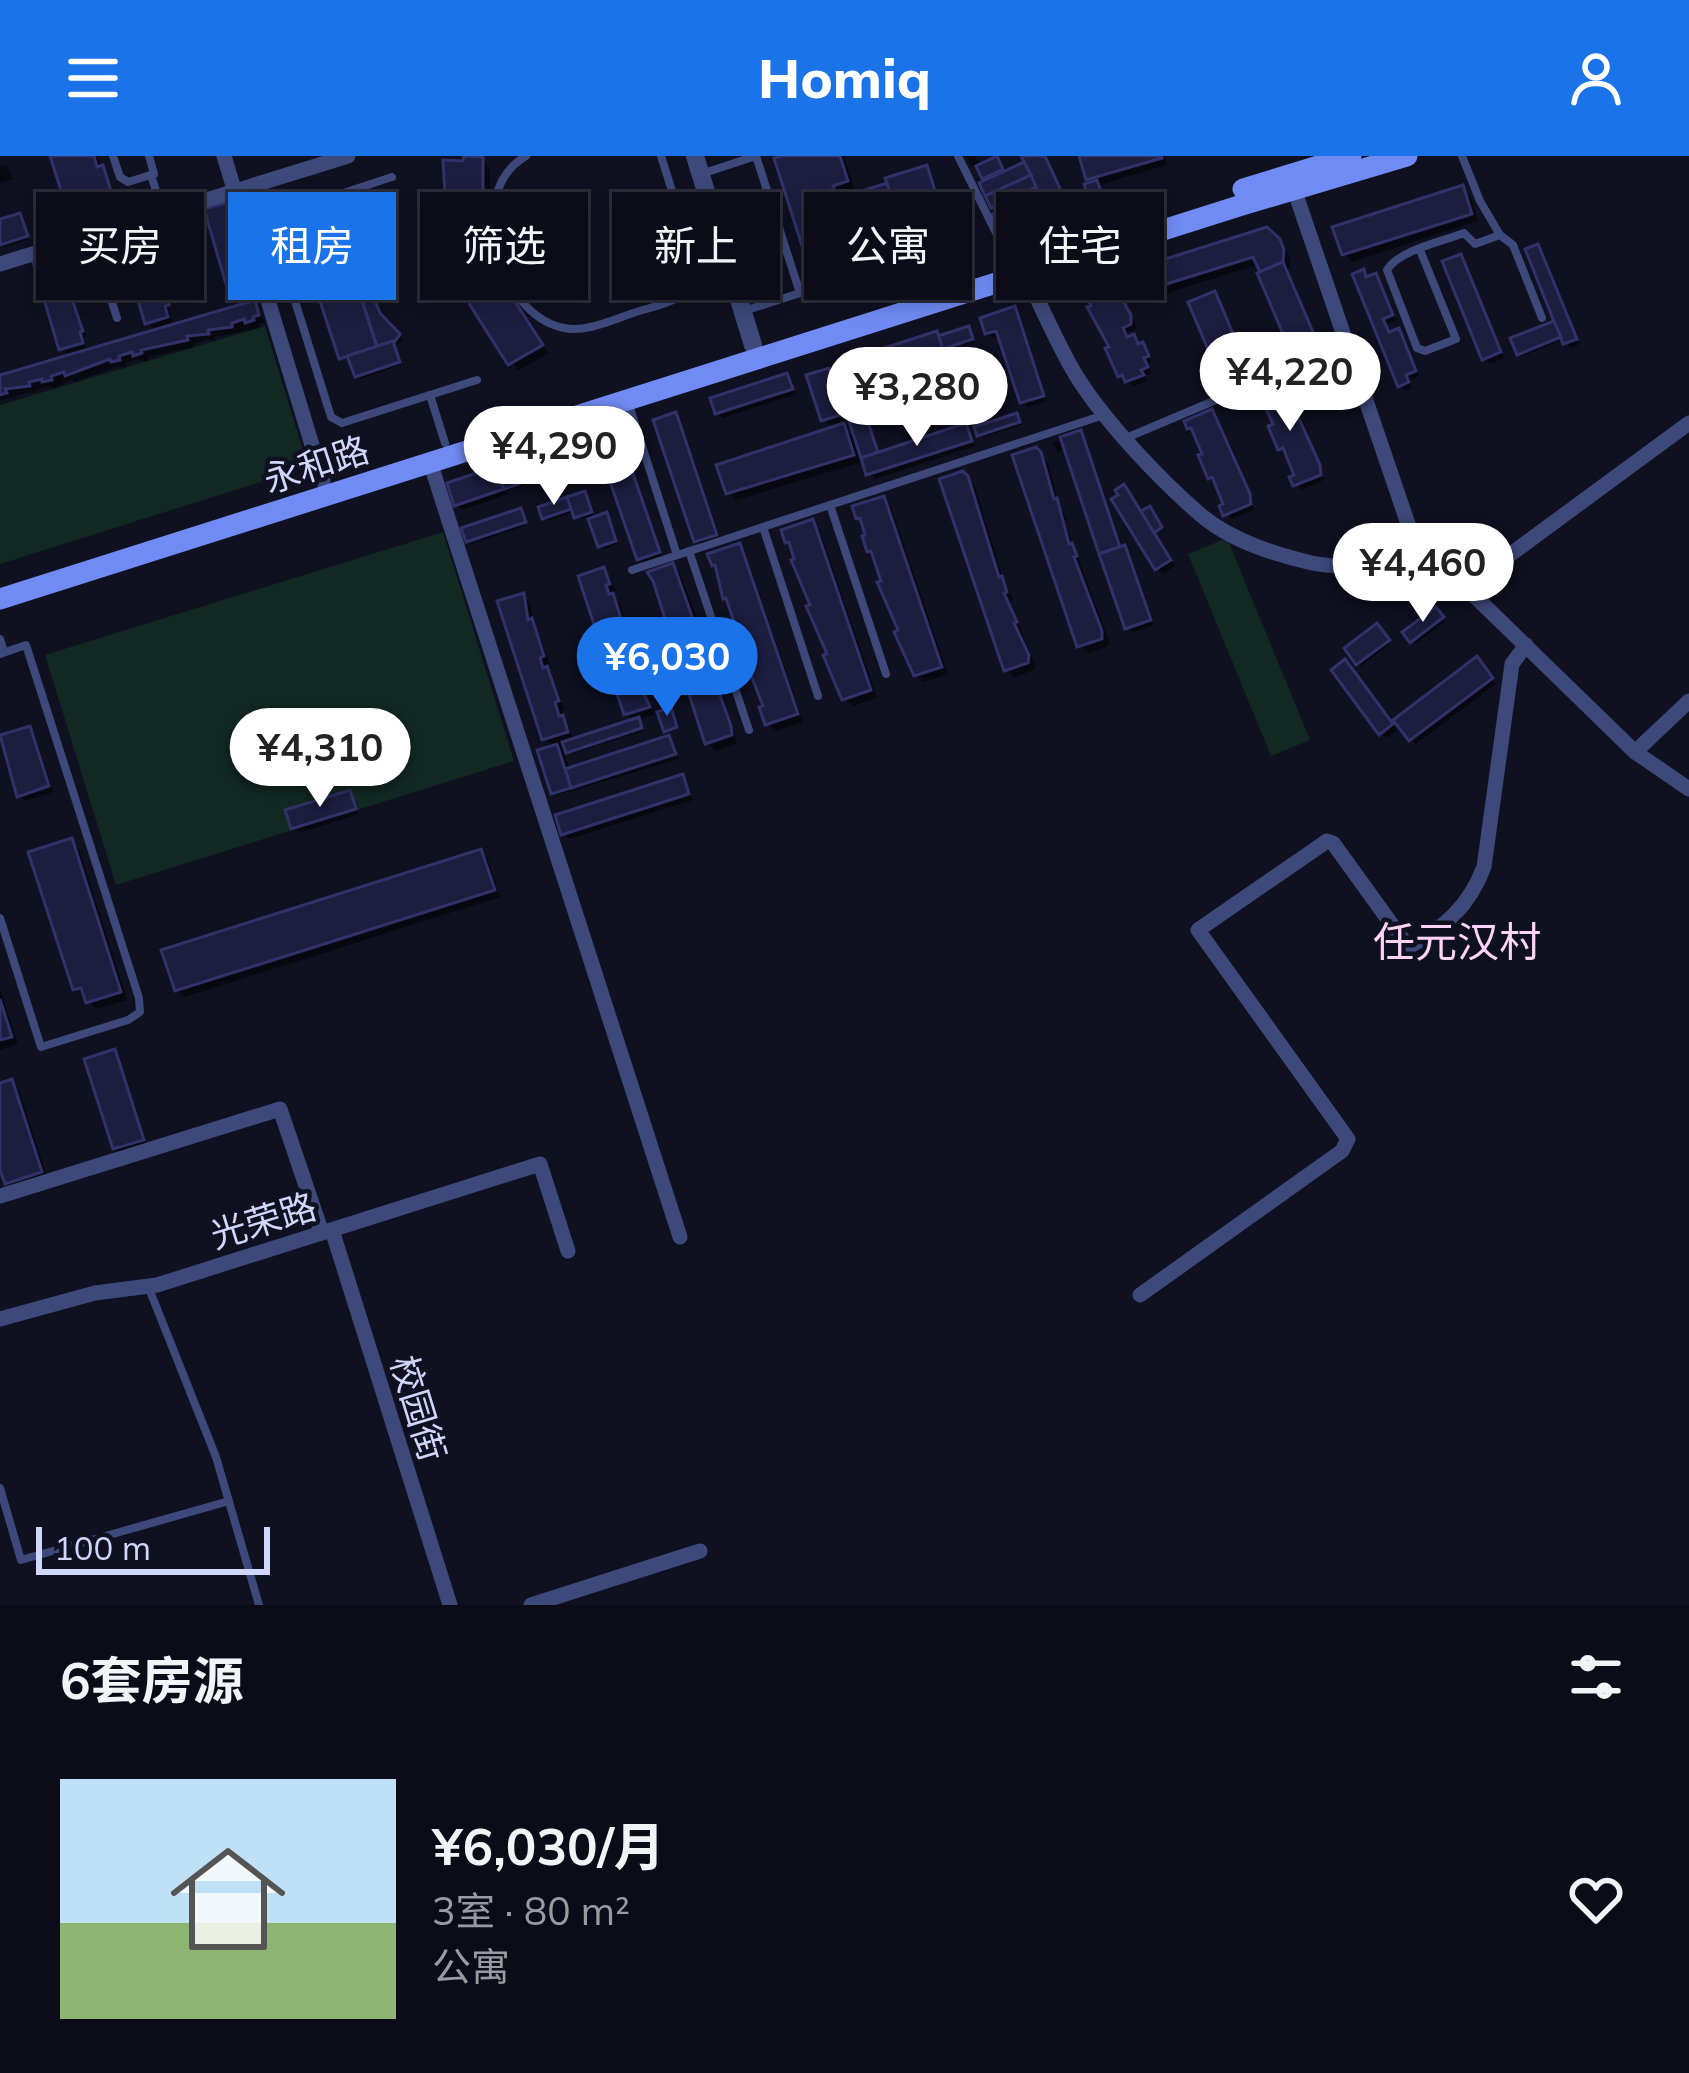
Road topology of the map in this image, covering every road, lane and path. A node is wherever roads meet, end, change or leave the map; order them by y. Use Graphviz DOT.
graph roads {
  1 [pos="113,156"];
  2 [pos="148,156"];
  3 [pos="224,156"];
  4 [pos="348,156"];
  5 [pos="526,156"];
  6 [pos="661,156"];
  7 [pos="958,156"];
  8 [pos="1352,156"];
  9 [pos="1407,156"];
  10 [pos="1462,156"];
  11 [pos="697,165"];
  12 [pos="151,175"];
  13 [pos="1290,176"];
  14 [pos="392,177"];
  15 [pos="235,191"];
  16 [pos="158,192"];
  17 [pos="672,192"];
  18 [pos="204,201"];
  19 [pos="1164,219"];
  20 [pos="996,227"];
  21 [pos="1500,235"];
  22 [pos="1420,250"];
  23 [pos="36,253"];
  24 [pos="0,264"];
  25 [pos="996,274"];
  26 [pos="996,275"];
  27 [pos="804,292"];
  28 [pos="800,293"];
  29 [pos="111,300"];
  30 [pos="667,300"];
  31 [pos="740,300"];
  32 [pos="1035,300"];
  33 [pos="743,311"];
  34 [pos="117,318"];
  35 [pos="1542,318"];
  36 [pos="754,345"];
  37 [pos="477,380"];
  38 [pos="430,395"];
  39 [pos="628,400"];
  40 [pos="1216,400"];
  41 [pos="1105,415"];
  42 [pos="1689,423"];
  43 [pos="1124,438"];
  44 [pos="445,442"];
  45 [pos="430,462"];
  46 [pos="322,481"];
  47 [pos="830,505"];
  48 [pos="763,527"];
  49 [pos="689,551"];
  50 [pos="677,555"];
  51 [pos="1422,565"];
  52 [pos="632,570"];
  53 [pos="0,584"];
  54 [pos="1466,587"];
  55 [pos="0,598"];
  56 [pos="0,639"];
  57 [pos="1526,644"];
  58 [pos="2,653"];
  59 [pos="886,674"];
  60 [pos="818,696"];
  61 [pos="1689,701"];
  62 [pos="748,730"];
  63 [pos="1635,752"];
  64 [pos="1689,789"];
  65 [pos="0,918"];
  66 [pos="0,1196"];
  67 [pos="327,1231"];
  68 [pos="680,1237"];
  69 [pos="568,1251"];
  70 [pos="148,1286"];
  71 [pos="1140,1295"];
  72 [pos="0,1319"];
  73 [pos="0,1488"];
  74 [pos="229,1501"];
  75 [pos="700,1551"];
  76 [pos="259,1605"];
  77 [pos="450,1605"];
  78 [pos="531,1605"];
  1 -- 12 [label="lane"];
  2 -- 12 [label="lane"];
  3 -- 15 [label="street"];
  4 -- 15 [label="street"];
  5 -- 30 [label="lane"];
  6 -- 17 [label="lane"];
  7 -- 20 [label="lane"];
  8 -- 13 [label="main road, 永和路"];
  9 -- 13 [label="main road, 永和路"];
  10 -- 21 [label="lane"];
  11 -- 28 [label="lane"];
  12 -- 16 [label="lane"];
  13 -- 19 [label="main road, 永和路"];
  13 -- 51 [label="street"];
  14 -- 38 [label="lane"];
  15 -- 18 [label="street"];
  15 -- 46 [label="street"];
  21 -- 22 [label="lane"];
  21 -- 35 [label="lane"];
  22 -- 22 [label="lane"];
  23 -- 24 [label="street"];
  25 -- 36 [label="main road, 永和路"];
  26 -- 39 [label="main road, 永和路"];
  27 -- 28 [label="lane"];
  28 -- 33 [label="lane"];
  29 -- 34 [label="lane"];
  31 -- 33 [label="street"];
  32 -- 41 [label="street"];
  33 -- 36 [label="street"];
  36 -- 44 [label="main road, 永和路"];
  37 -- 38 [label="lane"];
  38 -- 44 [label="lane"];
  39 -- 45 [label="main road, 永和路"];
  39 -- 50 [label="lane"];
  40 -- 43 [label="lane"];
  41 -- 43 [label="street"];
  41 -- 47 [label="lane"];
  42 -- 54 [label="street"];
  43 -- 51 [label="street"];
  44 -- 46 [label="main road, 永和路"];
  45 -- 55 [label="main road, 永和路"];
  45 -- 68 [label="street"];
  46 -- 53 [label="main road, 永和路"];
  47 -- 48 [label="lane"];
  47 -- 59 [label="lane"];
  48 -- 49 [label="lane"];
  48 -- 60 [label="lane"];
  49 -- 50 [label="lane"];
  49 -- 62 [label="lane"];
  50 -- 52 [label="lane"];
  51 -- 54 [label="street"];
  54 -- 57 [label="street"];
  56 -- 58 [label="lane"];
  57 -- 63 [label="street"];
  57 -- 71 [label="street"];
  58 -- 65 [label="lane"];
  61 -- 63 [label="street"];
  63 -- 64 [label="street"];
  66 -- 67 [label="street, 校园街"];
  67 -- 69 [label="street, 光荣路"];
  67 -- 70 [label="street, 光荣路"];
  67 -- 77 [label="street, 校园街"];
  70 -- 72 [label="street, 光荣路"];
  70 -- 74 [label="lane"];
  73 -- 74 [label="lane"];
  74 -- 76 [label="lane"];
  75 -- 78 [label="street"];
}
